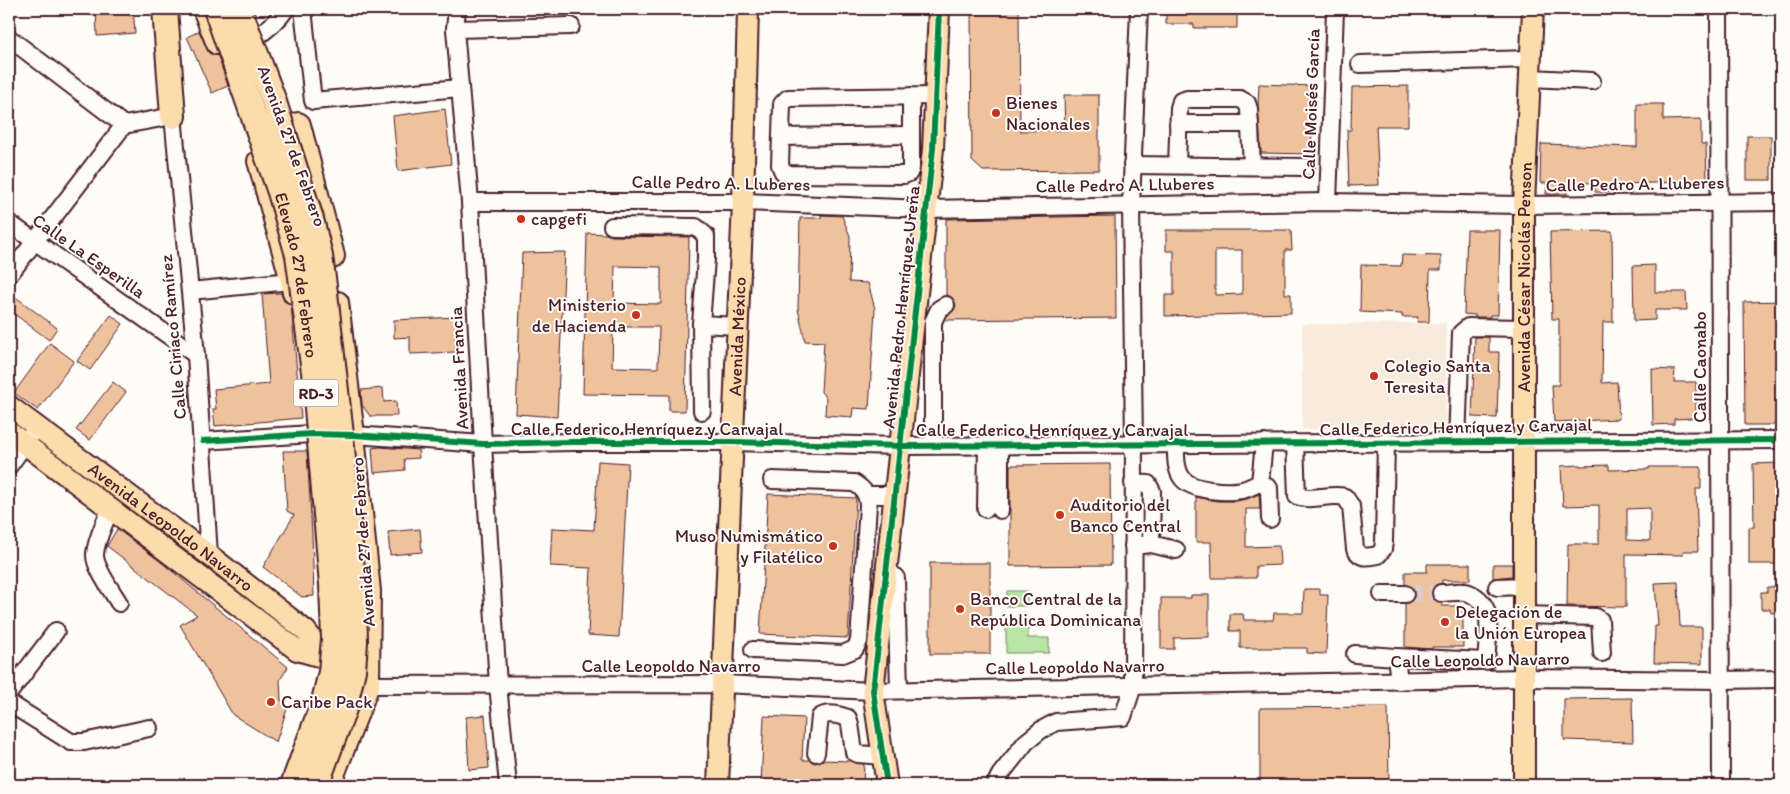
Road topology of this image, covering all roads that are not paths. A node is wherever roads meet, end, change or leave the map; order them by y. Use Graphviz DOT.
graph roads {
  1 [pos="156,9"];
  2 [pos="203,9"];
  3 [pos="216,9"];
  4 [pos="240,9"];
  5 [pos="254,9"];
  6 [pos="286,9"];
  7 [pos="304,9"];
  8 [pos="457,9"];
  9 [pos="748,9"];
  10 [pos="940,9"];
  11 [pos="1140,9"];
  12 [pos="1335,9"];
  13 [pos="1532,9"];
  14 [pos="1719,9"];
  15 [pos="166,20"];
  16 [pos="571,26"];
  17 [pos="455,29"];
  18 [pos="9,38"];
  19 [pos="253,39"];
  20 [pos="1360,64"];
  21 [pos="1530,68"];
  22 [pos="1592,81"];
  23 [pos="460,88"];
  24 [pos="911,96"];
  25 [pos="936,96"];
  26 [pos="173,116"];
  27 [pos="124,124"];
  28 [pos="1178,124"];
  29 [pos="1250,124"];
  30 [pos="911,135"];
  31 [pos="781,137"];
  32 [pos="1132,165"];
  33 [pos="1177,165"];
  34 [pos="1252,166"];
  35 [pos="1306,167"];
  36 [pos="470,202"];
  37 [pos="742,202"];
  38 [pos="1328,202"];
  39 [pos="1721,202"];
  40 [pos="1781,202"];
  41 [pos="1524,205"];
  42 [pos="1130,206"];
  43 [pos="926,209"];
  44 [pos="9,223"];
  45 [pos="612,226"];
  46 [pos="34,242"];
  47 [pos="332,256"];
  48 [pos="9,275"];
  49 [pos="291,281"];
  50 [pos="190,291"];
  51 [pos="946,305"];
  52 [pos="916,307"];
  53 [pos="934,320"];
  54 [pos="701,324"];
  55 [pos="737,326"];
  56 [pos="1524,328"];
  57 [pos="913,332"];
  58 [pos="196,355"];
  59 [pos="9,406"];
  60 [pos="702,411"];
  61 [pos="37,427"];
  62 [pos="9,432"];
  63 [pos="312,434"];
  64 [pos="354,435"];
  65 [pos="1720,440"];
  66 [pos="1781,440"];
  67 [pos="203,441"];
  68 [pos="1524,441"];
  69 [pos="733,442"];
  70 [pos="1386,442"];
  71 [pos="1457,442"];
  72 [pos="1295,443"];
  73 [pos="25,444"];
  74 [pos="483,444"];
  75 [pos="1134,444"];
  76 [pos="1176,444"];
  77 [pos="1264,444"];
  78 [pos="933,445"];
  79 [pos="994,445"];
  80 [pos="901,446"];
  81 [pos="9,466"];
  82 [pos="772,480"];
  83 [pos="1260,482"];
  84 [pos="1133,484"];
  85 [pos="867,495"];
  86 [pos="896,495"];
  87 [pos="110,509"];
  88 [pos="993,510"];
  89 [pos="1270,519"];
  90 [pos="1151,544"];
  91 [pos="1133,546"];
  92 [pos="1176,550"];
  93 [pos="208,555"];
  94 [pos="887,569"];
  95 [pos="1524,586"];
  96 [pos="1497,587"];
  97 [pos="1442,593"];
  98 [pos="1382,594"];
  99 [pos="1405,594"];
  100 [pos="119,603"];
  101 [pos="1524,615"];
  102 [pos="56,631"];
  103 [pos="855,649"];
  104 [pos="753,650"];
  105 [pos="1602,653"];
  106 [pos="1356,654"];
  107 [pos="877,657"];
  108 [pos="1396,657"];
  109 [pos="325,658"];
  110 [pos="898,658"];
  111 [pos="1524,678"];
  112 [pos="1781,679"];
  113 [pos="1720,680"];
  114 [pos="1399,681"];
  115 [pos="722,684"];
  116 [pos="370,685"];
  117 [pos="498,686"];
  118 [pos="1132,686"];
  119 [pos="899,690"];
  120 [pos="873,691"];
  121 [pos="9,693"];
  122 [pos="9,703"];
  123 [pos="149,728"];
  124 [pos="816,753"];
  125 [pos="883,756"];
  126 [pos="287,782"];
  127 [pos="316,785"];
  128 [pos="329,785"];
  129 [pos="508,785"];
  130 [pos="718,785"];
  131 [pos="887,785"];
  132 [pos="995,785"];
  133 [pos="1524,785"];
  134 [pos="1721,785"];
  1 -- 26 [label="street, Calle Ciriaco Ramírez"];
  2 -- 49 [label="main road, Avenida 27 de Febrero / RD-3"];
  3 -- 126 [label="highway, Elevado 27 de Febrero / RD-3, bridge"];
  4 -- 19 [label="main road, Avenida 27 de Febrero / RD-3"];
  4 -- 127 [label="highway, Elevado 27 de Febrero / RD-3, bridge"];
  5 -- 47 [label="highway"];
  6 -- 19 [label="street"];
  7 -- 23 [label="street"];
  8 -- 17 [label="street, Avenida Francia"];
  9 -- 37 [label="main road, Avenida México"];
  10 -- 25 [label="main road, Avenida Pedro Henríquez Ureña"];
  11 -- 32 [label="street"];
  12 -- 38 [label="street, Calle Moisés García"];
  13 -- 21 [label="main road, Avenida César Nicolás Penson"];
  14 -- 39 [label="street, Calle Caonabo"];
  15 -- 26 [label="highway"];
  16 -- 17 [label="street"];
  17 -- 23 [label="street, Avenida Francia"];
  18 -- 27 [label="street"];
  19 -- 47 [label="main road, Avenida 27 de Febrero / RD-3"];
  20 -- 21 [label="street"];
  21 -- 22 [label="street"];
  21 -- 41 [label="main road, Avenida César Nicolás Penson"];
  23 -- 36 [label="street, Avenida Francia"];
  24 -- 25 [label="street"];
  24 -- 30 [label="street"];
  24 -- 31 [label="street"];
  25 -- 43 [label="main road, Avenida Pedro Henríquez Ureña"];
  26 -- 27 [label="street"];
  26 -- 50 [label="street, Calle Ciriaco Ramírez"];
  27 -- 46 [label="street"];
  28 -- 29 [label="street"];
  28 -- 29 [label="street"];
  28 -- 33 [label="street"];
  29 -- 34 [label="street"];
  30 -- 31 [label="street"];
  30 -- 31 [label="street"];
  32 -- 33 [label="street"];
  32 -- 42 [label="street"];
  33 -- 34 [label="street"];
  34 -- 35 [label="street"];
  36 -- 37 [label="street, Calle Pedro A. Lluberes"];
  36 -- 74 [label="street, Avenida Francia"];
  37 -- 43 [label="street, Calle Pedro A. Lluberes"];
  37 -- 55 [label="main road, Avenida México"];
  38 -- 41 [label="street, Calle Pedro A. Lluberes"];
  38 -- 42 [label="street, Calle Pedro A. Lluberes"];
  39 -- 40 [label="street, Calle Pedro A. Lluberes"];
  39 -- 41 [label="street, Calle Pedro A. Lluberes"];
  39 -- 65 [label="street, Calle Caonabo"];
  41 -- 56 [label="main road, Avenida César Nicolás Penson"];
  42 -- 43 [label="street, Calle Pedro A. Lluberes"];
  42 -- 75 [label="street"];
  43 -- 52 [label="main road, Avenida Pedro Henríquez Ureña"];
  44 -- 46 [label="street, Calle La Esperilla"];
  45 -- 54 [label="street"];
  46 -- 48 [label="street"];
  46 -- 58 [label="street, Calle La Esperilla"];
  47 -- 64 [label="main road, Avenida 27 de Febrero / RD-3"];
  49 -- 50 [label="street"];
  49 -- 63 [label="main road, Avenida 27 de Febrero / RD-3"];
  50 -- 58 [label="street, Calle Ciriaco Ramírez"];
  51 -- 53 [label="street"];
  52 -- 53 [label="street"];
  52 -- 57 [label="main road, Avenida Pedro Henríquez Ureña"];
  53 -- 57 [label="street"];
  53 -- 78 [label="street"];
  54 -- 55 [label="street"];
  54 -- 60 [label="street"];
  55 -- 69 [label="main road, Avenida México"];
  56 -- 68 [label="main road, Avenida César Nicolás Penson"];
  56 -- 71 [label="street"];
  57 -- 80 [label="main road, Avenida Pedro Henríquez Ureña"];
  58 -- 67 [label="street, Calle Ciriaco Ramírez"];
  59 -- 61 [label="main road, Avenida Leopoldo Navarro"];
  61 -- 73 [label="street"];
  61 -- 93 [label="main road, Avenida Leopoldo Navarro"];
  62 -- 73 [label="main road, Avenida Leopoldo Navarro"];
  63 -- 64 [label="street, Calle Federico Henríquez y Carvajal"];
  63 -- 67 [label="street, Calle Federico Henríquez y Carvajal"];
  63 -- 109 [label="main road, Avenida 27 de Febrero / RD-3"];
  64 -- 74 [label="street, Calle Federico Henríquez y Carvajal"];
  64 -- 116 [label="main road, Avenida 27 de Febrero / RD-3"];
  65 -- 66 [label="street, Calle Federico Henríquez y Carvajal"];
  65 -- 68 [label="street, Calle Federico Henríquez y Carvajal"];
  65 -- 113 [label="street, Calle Caonabo"];
  67 -- 93 [label="street, Calle Ciriaco Ramírez"];
  68 -- 71 [label="street, Calle Federico Henríquez y Carvajal"];
  68 -- 95 [label="main road, Avenida César Nicolás Penson"];
  69 -- 74 [label="street, Calle Federico Henríquez y Carvajal"];
  69 -- 80 [label="street, Calle Federico Henríquez y Carvajal"];
  69 -- 115 [label="main road, Avenida México"];
  70 -- 71 [label="street, Calle Federico Henríquez y Carvajal"];
  70 -- 72 [label="street, Calle Federico Henríquez y Carvajal"];
  70 -- 72 [label="street"];
  72 -- 77 [label="street, Calle Federico Henríquez y Carvajal"];
  73 -- 81 [label="street"];
  73 -- 87 [label="main road, Avenida Leopoldo Navarro"];
  74 -- 117 [label="street, Avenida Francia"];
  75 -- 76 [label="street, Calle Federico Henríquez y Carvajal"];
  75 -- 79 [label="street, Calle Federico Henríquez y Carvajal"];
  75 -- 84 [label="street"];
  76 -- 77 [label="street, Calle Federico Henríquez y Carvajal"];
  76 -- 83 [label="street"];
  77 -- 83 [label="street"];
  78 -- 79 [label="street, Calle Federico Henríquez y Carvajal"];
  78 -- 80 [label="street, Calle Federico Henríquez y Carvajal"];
  79 -- 88 [label="street"];
  80 -- 86 [label="main road, Avenida Pedro Henríquez Ureña"];
  82 -- 85 [label="street"];
  83 -- 89 [label="street"];
  84 -- 90 [label="street"];
  84 -- 91 [label="street"];
  85 -- 86 [label="street"];
  85 -- 103 [label="street"];
  86 -- 94 [label="main road, Avenida Pedro Henríquez Ureña"];
  87 -- 100 [label="street"];
  87 -- 109 [label="main road, Avenida Leopoldo Navarro"];
  90 -- 91 [label="street"];
  90 -- 92 [label="street"];
  91 -- 118 [label="street"];
  93 -- 109 [label="main road, Avenida Leopoldo Navarro"];
  94 -- 107 [label="main road, Avenida Pedro Henríquez Ureña"];
  94 -- 110 [label="street"];
  95 -- 96 [label="street"];
  95 -- 101 [label="main road, Avenida César Nicolás Penson"];
  97 -- 108 [label="street"];
  98 -- 99 [label="street"];
  101 -- 105 [label="street"];
  101 -- 111 [label="main road, Avenida César Nicolás Penson"];
  102 -- 121 [label="street"];
  103 -- 104 [label="street"];
  103 -- 107 [label="street"];
  106 -- 108 [label="street"];
  107 -- 110 [label="street"];
  107 -- 120 [label="main road, Avenida Pedro Henríquez Ureña"];
  108 -- 114 [label="street"];
  109 -- 116 [label="main road, Avenida Leopoldo Navarro"];
  109 -- 126 [label="main road, Avenida 27 de Febrero / RD-3"];
  110 -- 119 [label="street"];
  111 -- 113 [label="street, Calle Leopoldo Navarro"];
  111 -- 114 [label="street, Calle Leopoldo Navarro"];
  111 -- 133 [label="main road, Avenida César Nicolás Penson"];
  112 -- 113 [label="street, Calle Leopoldo Navarro"];
  113 -- 134 [label="street, Calle Caonabo"];
  114 -- 118 [label="street, Calle Leopoldo Navarro"];
  115 -- 117 [label="street, Calle Leopoldo Navarro"];
  115 -- 120 [label="street, Calle Leopoldo Navarro"];
  115 -- 130 [label="main road, Avenida México"];
  116 -- 117 [label="street, Calle Leopoldo Navarro"];
  116 -- 128 [label="main road, Avenida 27 de Febrero / RD-3"];
  117 -- 129 [label="street, Avenida Francia"];
  118 -- 119 [label="street, Calle Leopoldo Navarro"];
  118 -- 132 [label="street"];
  119 -- 120 [label="street, Calle Leopoldo Navarro"];
  120 -- 125 [label="main road, Avenida Pedro Henríquez Ureña"];
  122 -- 123 [label="street"];
  124 -- 125 [label="street"];
  125 -- 131 [label="main road, Avenida Pedro Henríquez Ureña"];
  126 -- 128 [label="main road"];
}
